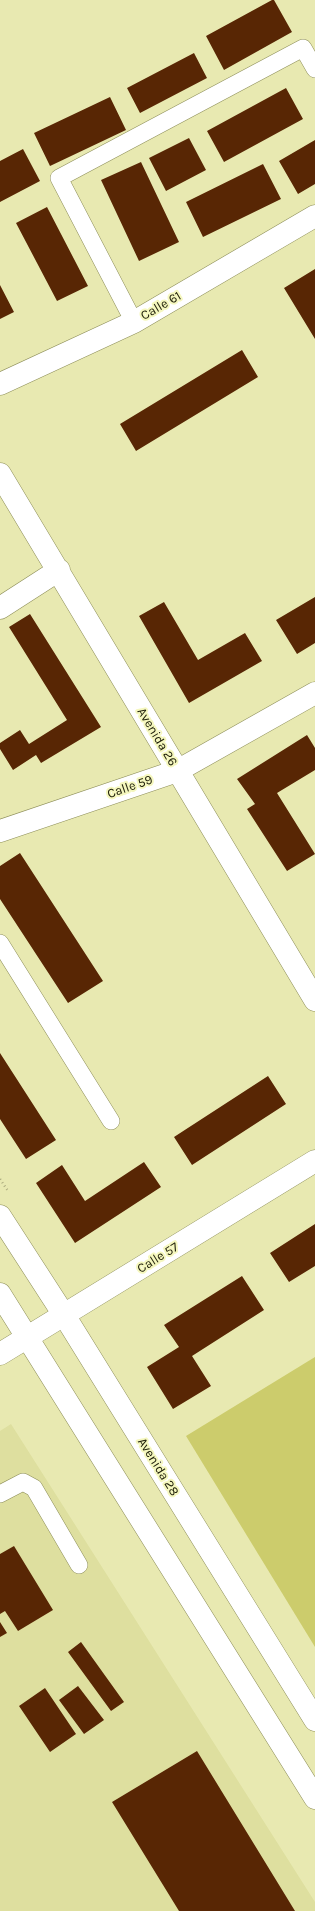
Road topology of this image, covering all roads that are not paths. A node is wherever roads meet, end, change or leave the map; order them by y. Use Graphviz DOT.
graph roads {
  1 [pos="315,70"];
  2 [pos="315,216"];
  3 [pos="134,322"];
  4 [pos="0,384"];
  5 [pos="0,474"];
  6 [pos="59,570"];
  7 [pos="0,608"];
  8 [pos="315,693"];
  9 [pos="177,771"];
  10 [pos="0,831"];
  11 [pos="0,943"];
  12 [pos="315,1000"];
  13 [pos="110,1121"];
  14 [pos="315,1161"];
  15 [pos="0,1216"];
  16 [pos="0,1294"];
  17 [pos="64,1315"];
  18 [pos="27,1337"];
  19 [pos="0,1354"];
  20 [pos="0,1494"];
  21 [pos="79,1565"];
  22 [pos="315,1720"];
  23 [pos="315,1798"];
  1 -- 3 [label="lane"];
  2 -- 3 [label="street, Calle 61"];
  3 -- 4 [label="street, Calle 61"];
  5 -- 6 [label="street, Avenida 26"];
  6 -- 7 [label="street"];
  6 -- 9 [label="street, Avenida 26"];
  8 -- 9 [label="street, Calle 59"];
  9 -- 10 [label="street, Calle 59"];
  9 -- 12 [label="street, Avenida 26"];
  11 -- 13 [label="lane"];
  14 -- 17 [label="street, Calle 57"];
  15 -- 17 [label="street, Avenida 28"];
  16 -- 18 [label="street"];
  17 -- 18 [label="street, Calle 57"];
  17 -- 22 [label="street, Avenida 28"];
  18 -- 19 [label="street, Calle 57"];
  18 -- 23 [label="street"];
  20 -- 21 [label="lane"];
}
